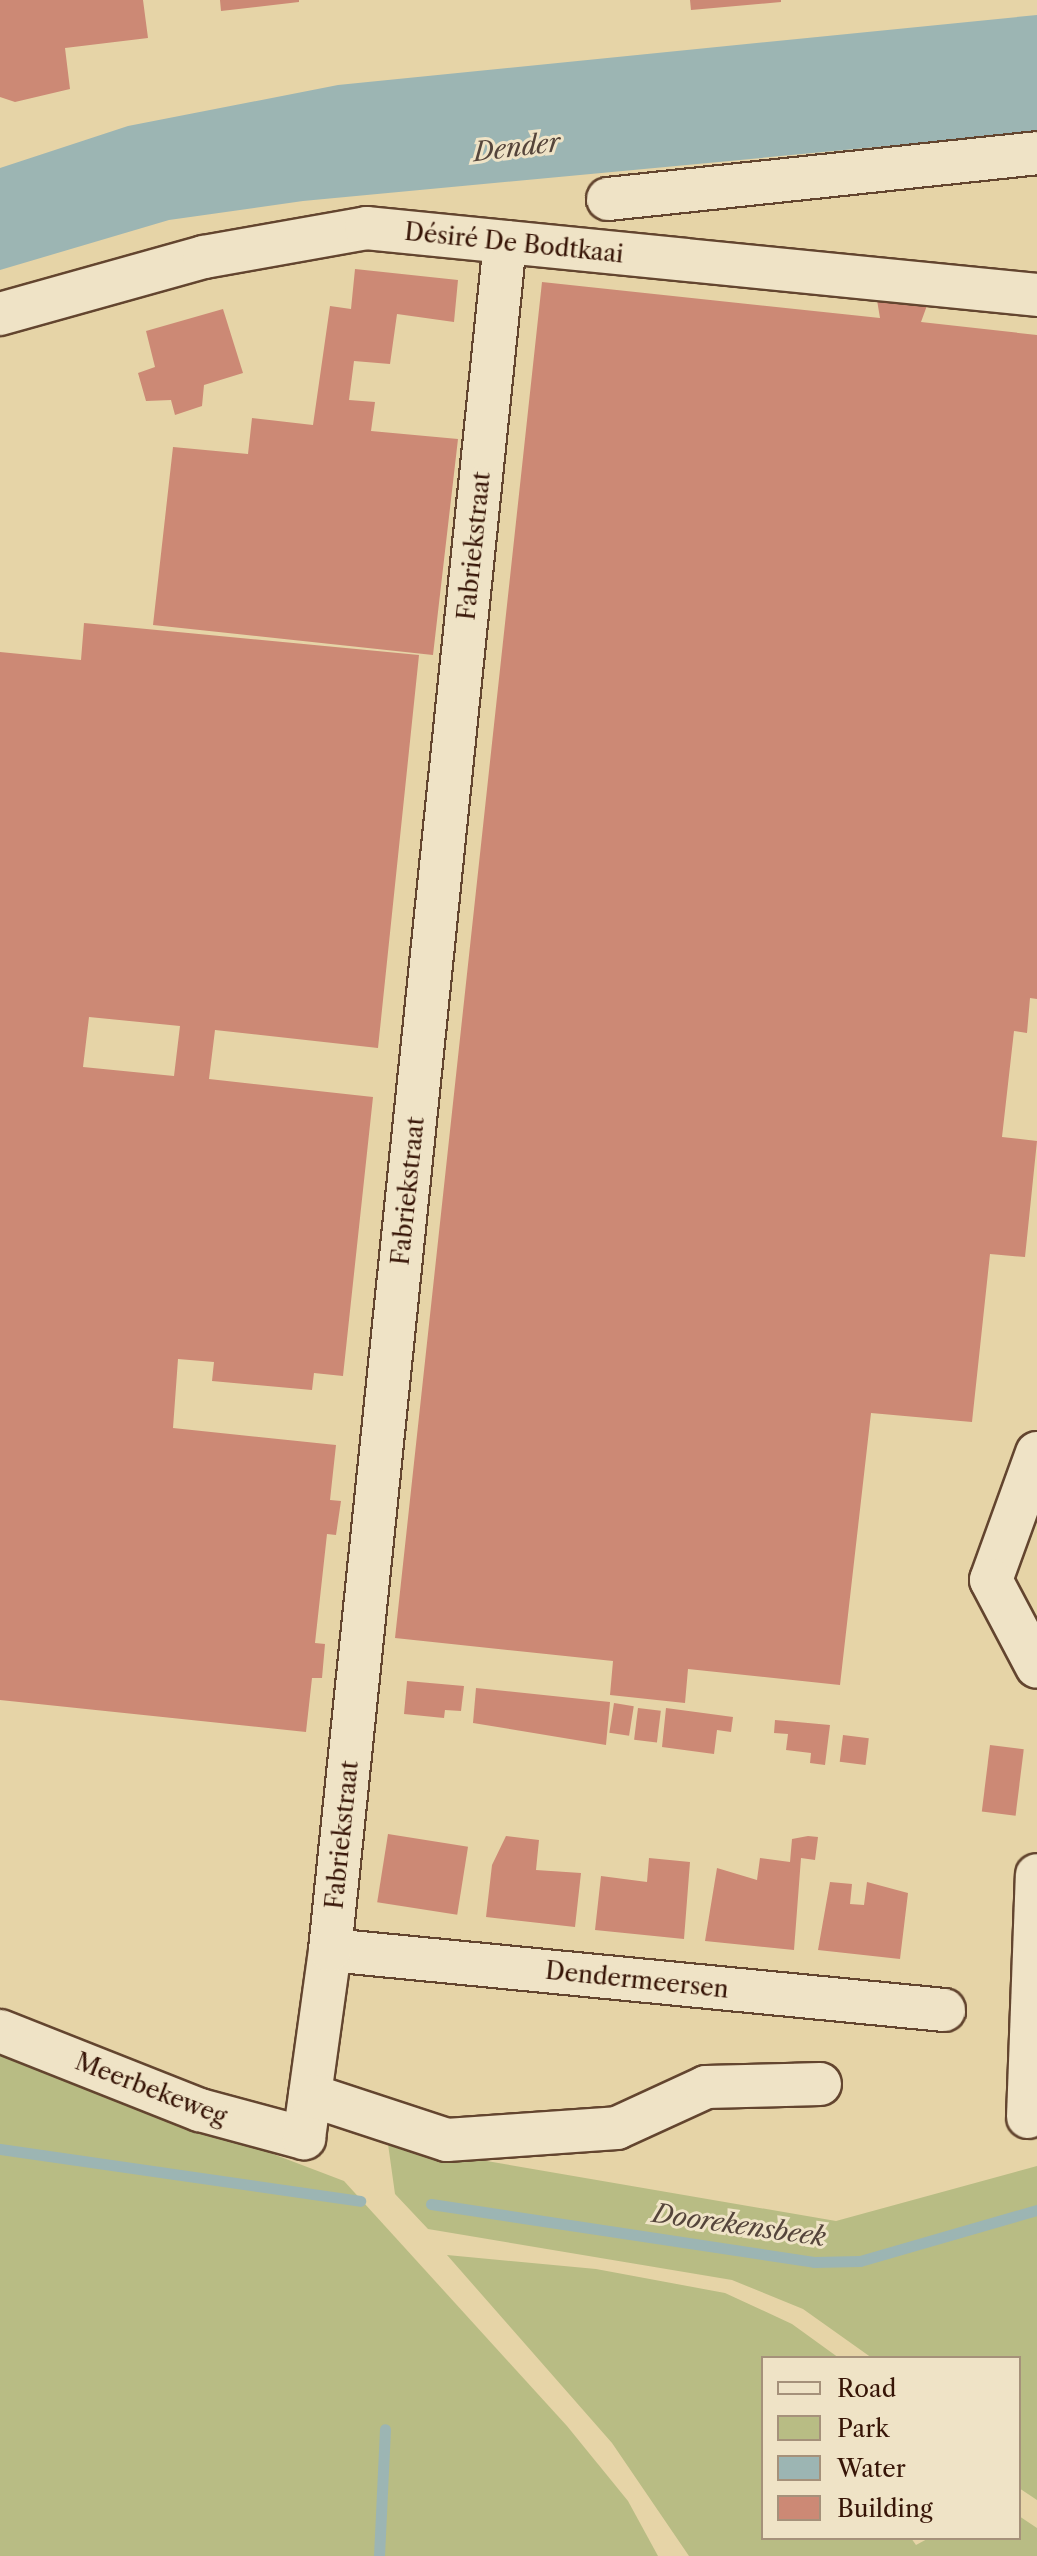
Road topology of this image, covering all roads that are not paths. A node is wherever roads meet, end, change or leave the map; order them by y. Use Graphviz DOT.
graph roads {
  1 [pos="1037,153"];
  2 [pos="608,199"];
  3 [pos="505,242"];
  4 [pos="1037,295"];
  5 [pos="0,314"];
  6 [pos="1037,1453"];
  7 [pos="1037,1667"];
  8 [pos="1037,1875"];
  9 [pos="330,1950"];
  10 [pos="944,2010"];
  11 [pos="0,2031"];
  12 [pos="820,2084"];
  13 [pos="310,2095"];
  14 [pos="1028,2117"];
  15 [pos="304,2138"];
  1 -- 2 [label="street"];
  3 -- 4 [label="street, Désiré De Bodtkaai"];
  3 -- 5 [label="street, Désiré De Bodtkaai"];
  3 -- 9 [label="street, Fabriekstraat"];
  6 -- 7 [label="street"];
  8 -- 14 [label="street"];
  9 -- 10 [label="street, Dendermeersen"];
  9 -- 13 [label="street, Fabriekstraat"];
  11 -- 15 [label="street, Meerbekeweg"];
  12 -- 13 [label="street"];
  13 -- 15 [label="street, Fabriekstraat"];
}
